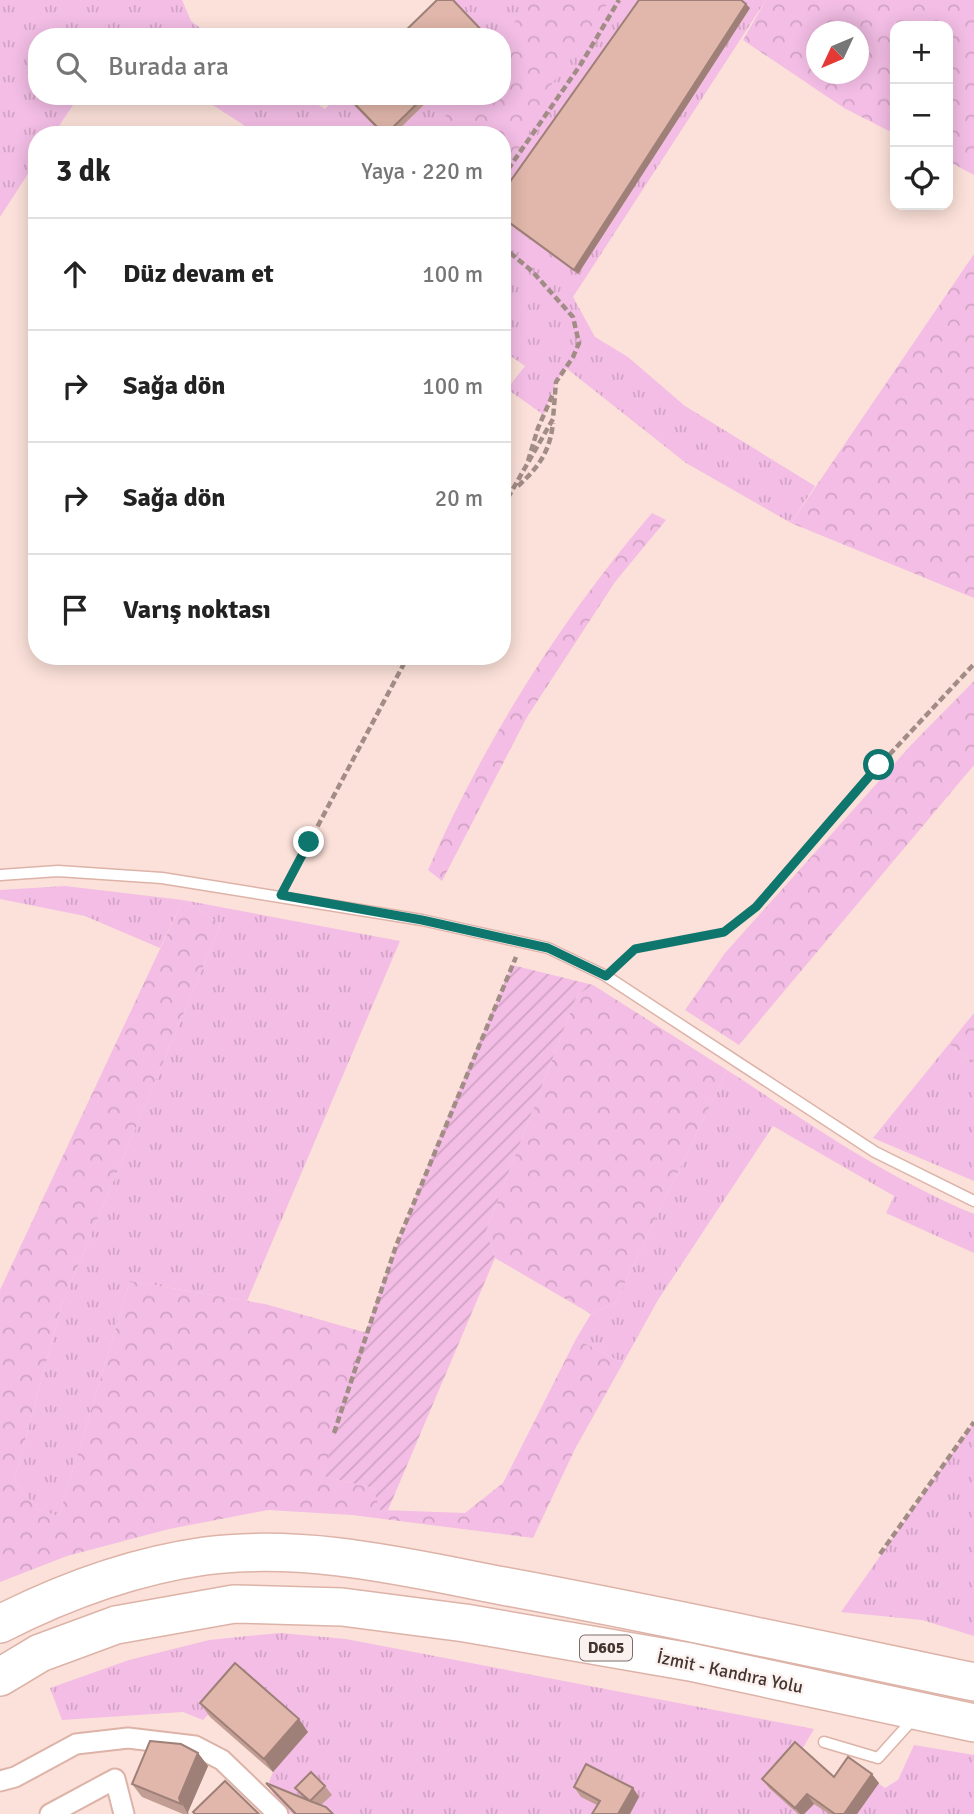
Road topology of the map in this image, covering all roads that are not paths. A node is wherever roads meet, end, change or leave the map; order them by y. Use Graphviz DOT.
graph roads {
  1 [pos="0,875"];
  2 [pos="974,1201"];
  3 [pos="0,1624"];
  4 [pos="0,1677"];
  5 [pos="974,1682"];
  6 [pos="920,1712"];
  7 [pos="974,1723"];
  8 [pos="824,1742"];
  9 [pos="0,1781"];
  10 [pos="50,1814"];
  11 [pos="124,1814"];
  12 [pos="278,1814"];
  1 -- 2 [label="lane"];
  3 -- 5 [label="highway"];
  4 -- 6 [label="highway, İzmit - Kandıra Yolu / D605"];
  6 -- 7 [label="highway, İzmit - Kandıra Yolu / D605"];
  6 -- 8 [label="lane"];
  9 -- 12 [label="street"];
  10 -- 11 [label="street"];
}
